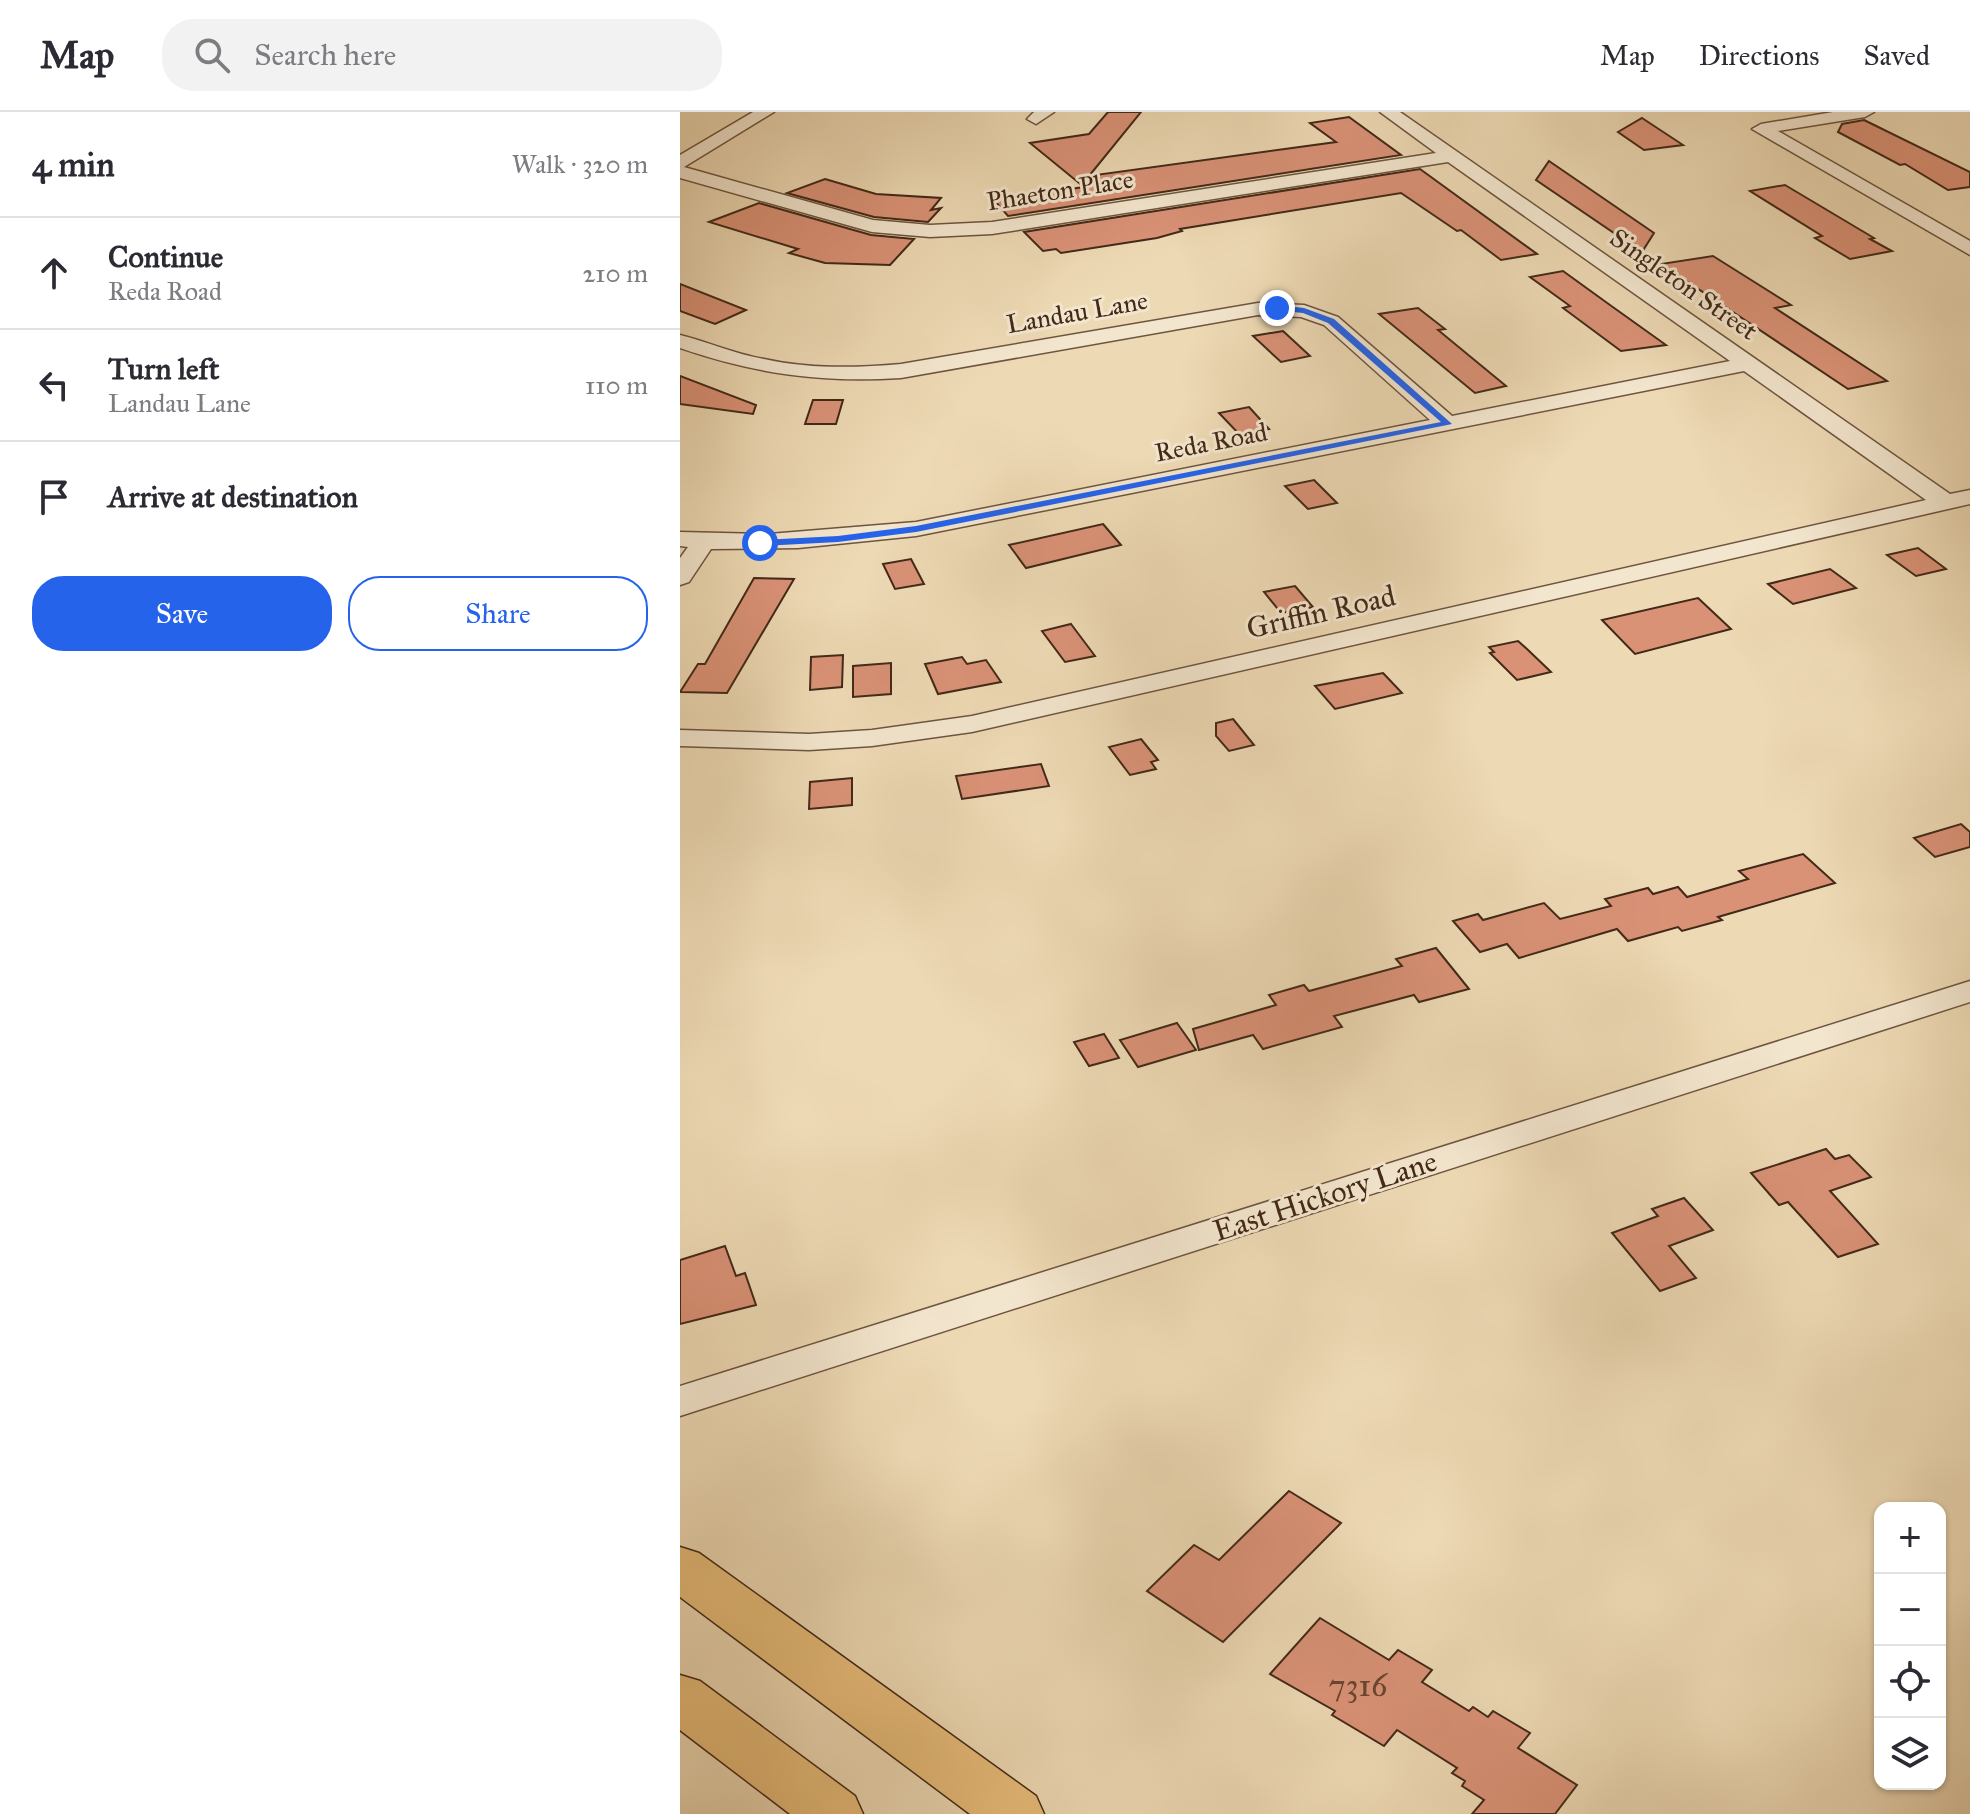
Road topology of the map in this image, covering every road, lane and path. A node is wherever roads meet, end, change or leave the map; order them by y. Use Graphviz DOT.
graph roads {
  1 [pos="765,112"];
  2 [pos="1389,112"];
  3 [pos="1865,112"];
  4 [pos="1451,156"];
  5 [pos="680,163"];
  6 [pos="680,172"];
  7 [pos="1970,249"];
  8 [pos="680,341"];
  9 [pos="1748,364"];
  10 [pos="1448,424"];
  11 [pos="1958,500"];
  12 [pos="692,540"];
  13 [pos="680,577"];
  14 [pos="680,738"];
  15 [pos="1970,991"];
  16 [pos="680,1401"];
  17 [pos="680,1568"];
  18 [pos="680,1698"];
  19 [pos="834,1814"];
  20 [pos="1015,1814"];
  1 -- 5 [label="street"];
  2 -- 4 [label="street, Singleton Street"];
  3 -- 7 [label="street"];
  4 -- 6 [label="street, Phaeton Place"];
  4 -- 9 [label="street, Singleton Street"];
  8 -- 10 [label="street, Landau Lane"];
  9 -- 10 [label="street, Reda Road"];
  9 -- 11 [label="street, Singleton Street"];
  10 -- 12 [label="street, Reda Road"];
  11 -- 14 [label="street, Griffin Road"];
  12 -- 13 [label="street"];
  15 -- 16 [label="street, East Hickory Lane"];
  17 -- 20 [label="main road"];
  18 -- 19 [label="main road"];
}
